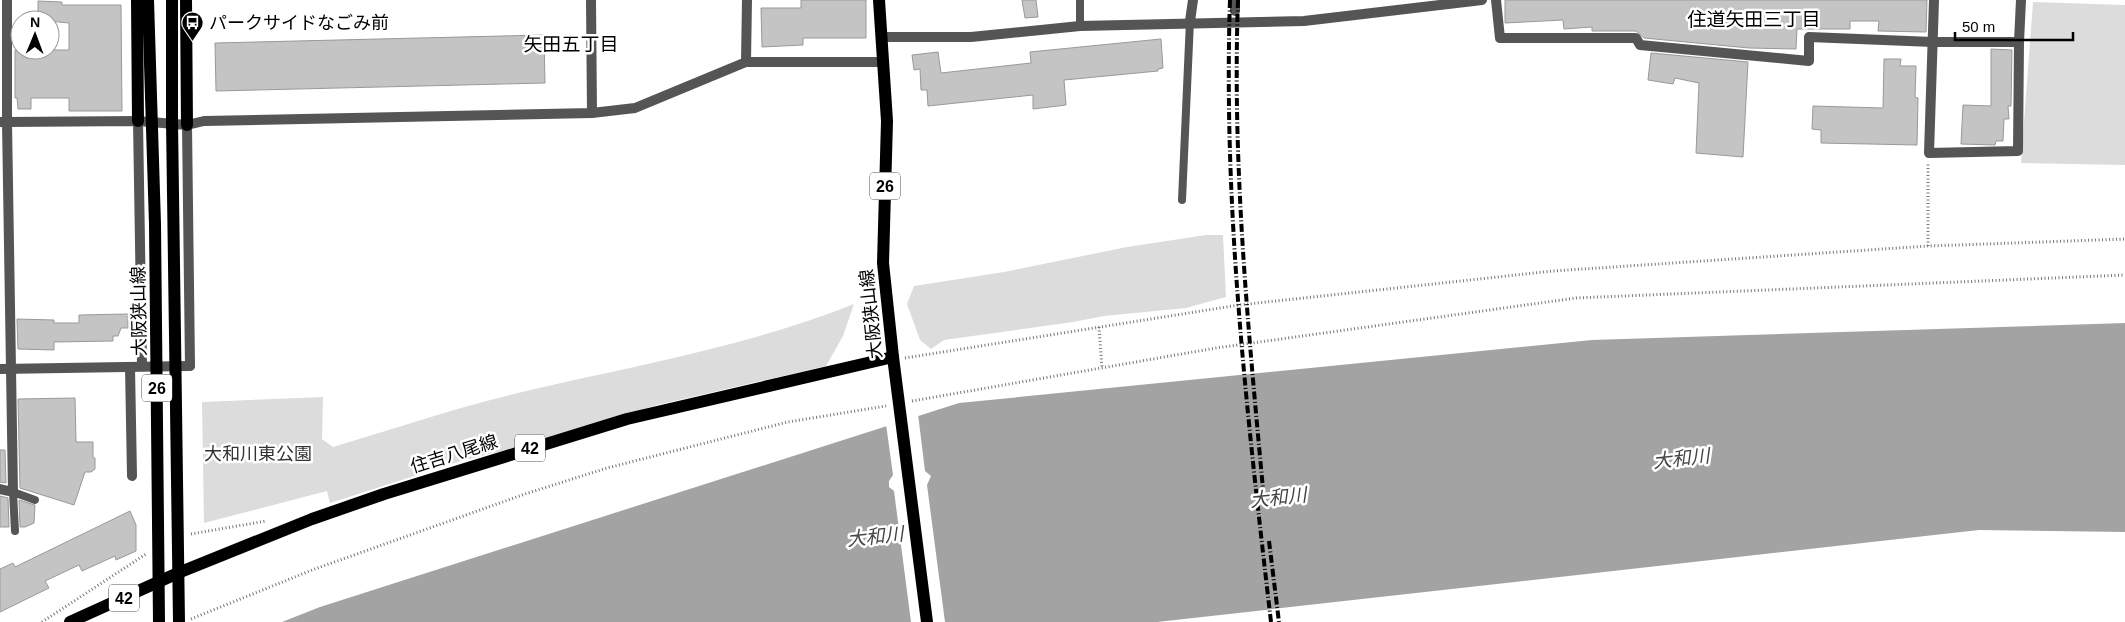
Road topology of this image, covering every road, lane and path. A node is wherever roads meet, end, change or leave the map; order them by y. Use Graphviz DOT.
graph roads {
  1 [pos="7,0"];
  2 [pos="137,0"];
  3 [pos="148,0"];
  4 [pos="172,0"];
  5 [pos="186,0"];
  6 [pos="591,0"];
  7 [pos="747,0"];
  8 [pos="879,0"];
  9 [pos="1080,0"];
  10 [pos="1193,0"];
  11 [pos="1235,0"];
  12 [pos="1482,0"];
  13 [pos="1496,0"];
  14 [pos="1934,0"];
  15 [pos="2022,0"];
  16 [pos="1235,11"];
  17 [pos="4,16"];
  18 [pos="1190,21"];
  19 [pos="1080,26"];
  20 [pos="882,37"];
  21 [pos="1933,42"];
  22 [pos="2019,42"];
  23 [pos="746,62"];
  24 [pos="883,62"];
  25 [pos="592,113"];
  26 [pos="138,121"];
  27 [pos="4,122"];
  28 [pos="153,122"];
  29 [pos="172,122"];
  30 [pos="187,124"];
  31 [pos="1929,153"];
  32 [pos="1182,200"];
  33 [pos="2125,239"];
  34 [pos="1928,246"];
  35 [pos="2125,275"];
  36 [pos="1099,327"];
  37 [pos="893,357"];
  38 [pos="142,366"];
  39 [pos="130,367"];
  40 [pos="1102,368"];
  41 [pos="5,369"];
  42 [pos="910,402"];
  43 [pos="890,405"];
  44 [pos="132,476"];
  45 [pos="0,488"];
  46 [pos="13,492"];
  47 [pos="35,500"];
  48 [pos="15,531"];
  49 [pos="178,572"];
  50 [pos="159,583"];
  51 [pos="70,622"];
  52 [pos="159,622"];
  53 [pos="179,622"];
  54 [pos="184,622"];
  55 [pos="927,622"];
  1 -- 17 [label="street"];
  2 -- 26 [label="main road"];
  3 -- 28 [label="main road, 大阪狭山線 / 26"];
  4 -- 29 [label="main road, 大阪狭山線 / 26"];
  5 -- 30 [label="main road"];
  6 -- 25 [label="street"];
  7 -- 23 [label="street"];
  8 -- 20 [label="main road, 大阪狭山線 / 26"];
  9 -- 19 [label="lane"];
  10 -- 18 [label="street"];
  11 -- 16 [label="street"];
  12 -- 18 [label="street"];
  13 -- 21 [label="street"];
  14 -- 21 [label="street"];
  15 -- 22 [label="street"];
  17 -- 27 [label="street"];
  18 -- 19 [label="street"];
  18 -- 32 [label="lane"];
  19 -- 20 [label="street"];
  20 -- 24 [label="main road, 大阪狭山線 / 26"];
  21 -- 22 [label="street"];
  21 -- 31 [label="street"];
  22 -- 31 [label="street"];
  23 -- 24 [label="street"];
  23 -- 25 [label="street"];
  24 -- 37 [label="main road, 大阪狭山線 / 26"];
  25 -- 30 [label="street"];
  26 -- 27 [label="street"];
  26 -- 28 [label="street"];
  26 -- 38 [label="street"];
  27 -- 41 [label="street"];
  28 -- 29 [label="street"];
  28 -- 50 [label="main road, 大阪狭山線 / 26"];
  29 -- 30 [label="street"];
  29 -- 49 [label="main road, 大阪狭山線 / 26"];
  30 -- 38 [label="street"];
  31 -- 34 [label="path"];
  33 -- 34 [label="path"];
  34 -- 36 [label="path"];
  35 -- 40 [label="path"];
  36 -- 37 [label="path"];
  36 -- 40 [label="path"];
  37 -- 49 [label="main road, 住吉八尾線 / 42"];
  37 -- 55 [label="main road, 大阪狭山線 / 26"];
  38 -- 39 [label="street"];
  39 -- 41 [label="street"];
  39 -- 44 [label="street"];
  40 -- 42 [label="path"];
  41 -- 46 [label="street"];
  43 -- 54 [label="path"];
  45 -- 46 [label="street"];
  46 -- 47 [label="lane"];
  46 -- 48 [label="lane"];
  49 -- 50 [label="main road, 住吉八尾線 / 42"];
  49 -- 53 [label="main road, 大阪狭山線 / 26"];
  50 -- 51 [label="main road, 住吉八尾線 / 42"];
  50 -- 52 [label="main road, 大阪狭山線 / 26"];
}
